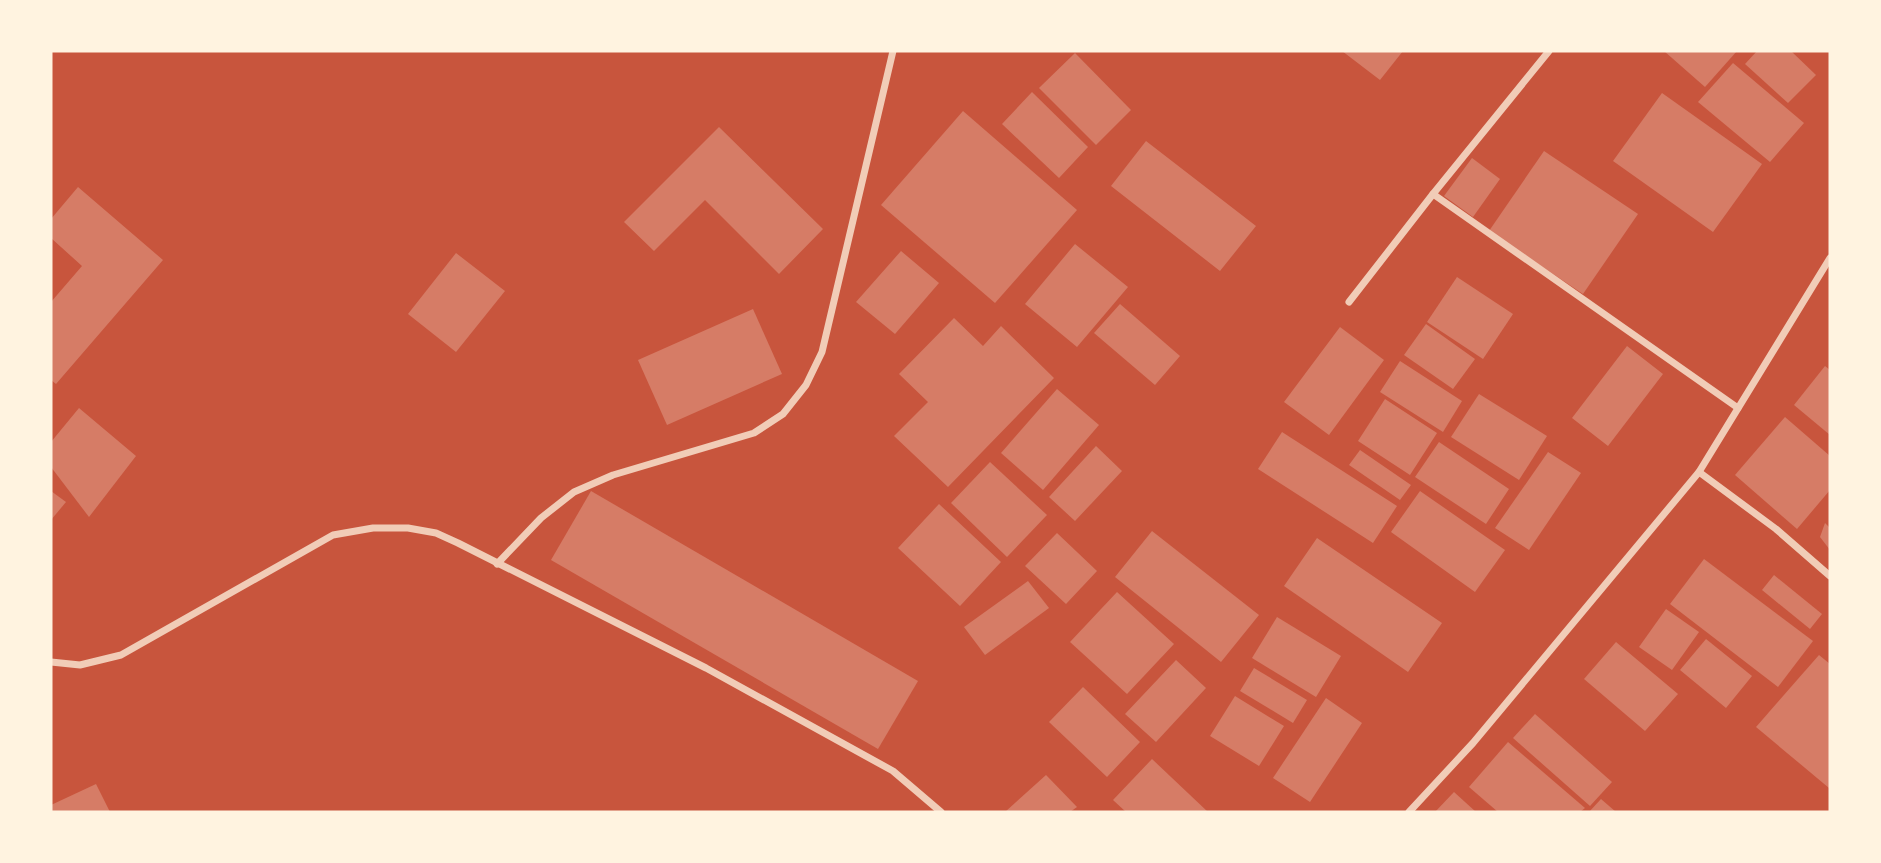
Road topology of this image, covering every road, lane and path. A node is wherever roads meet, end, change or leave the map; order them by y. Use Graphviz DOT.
graph roads {
  1 [pos="893,51"];
  2 [pos="1549,51"];
  3 [pos="1433,194"];
  4 [pos="1830,258"];
  5 [pos="1349,302"];
  6 [pos="1738,408"];
  7 [pos="1699,472"];
  8 [pos="497,564"];
  9 [pos="1830,576"];
  10 [pos="51,662"];
  11 [pos="941,812"];
  12 [pos="1409,812"];
  1 -- 8 [label="street"];
  2 -- 3 [label="street"];
  3 -- 5 [label="street"];
  3 -- 6 [label="street"];
  4 -- 6 [label="street"];
  6 -- 7 [label="street"];
  7 -- 9 [label="street"];
  7 -- 12 [label="street"];
  8 -- 10 [label="street"];
  8 -- 11 [label="street"];
}
